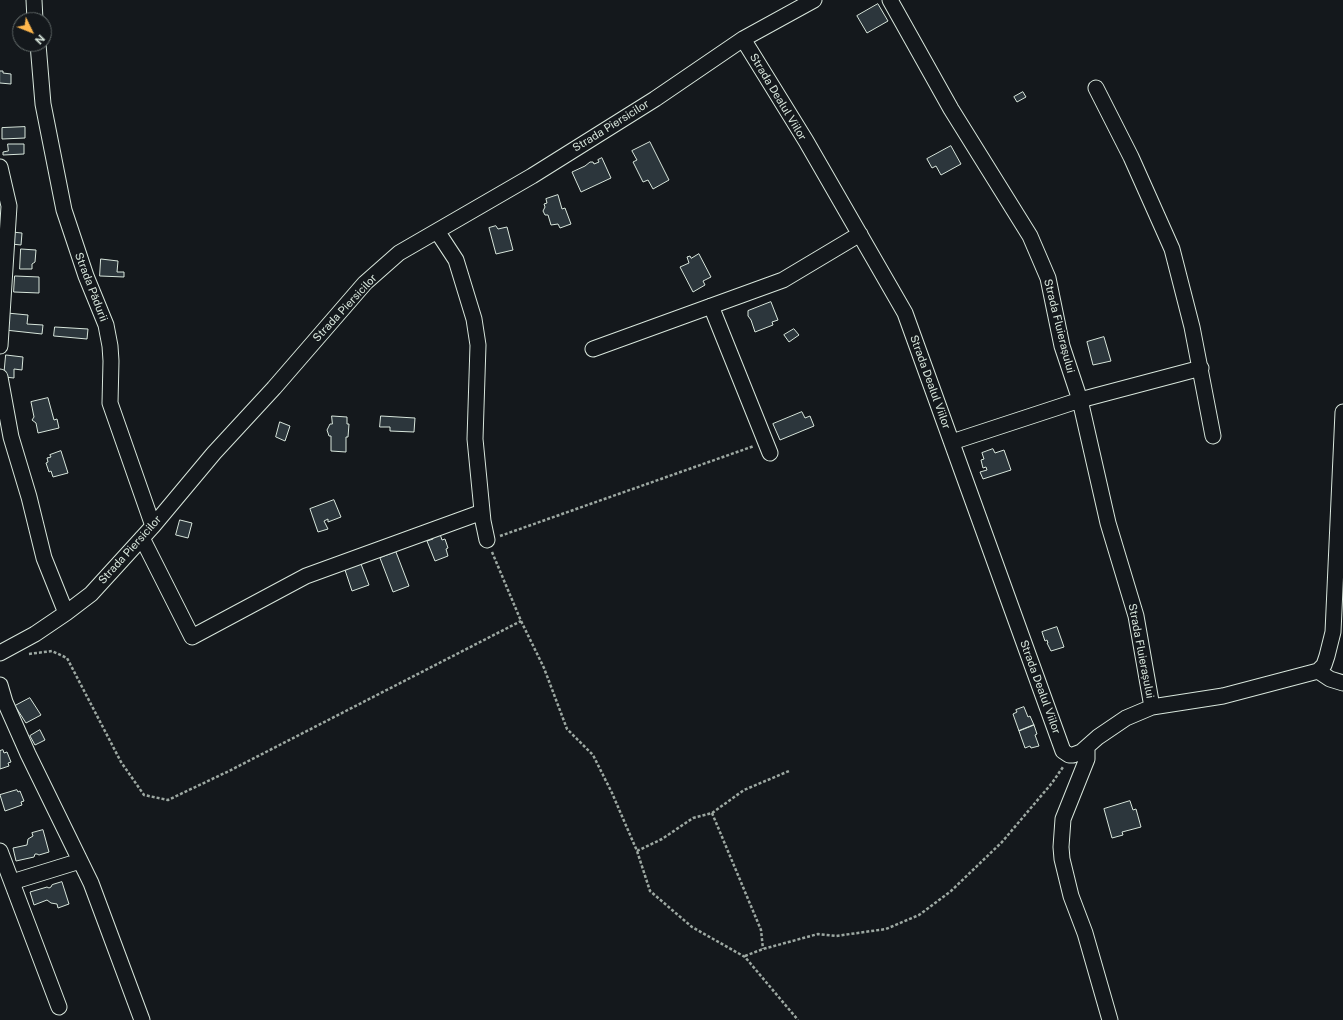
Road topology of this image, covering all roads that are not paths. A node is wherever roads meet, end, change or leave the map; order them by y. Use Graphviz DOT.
graph roads {
  1 [pos="34,0"];
  2 [pos="814,0"];
  3 [pos="890,0"];
  4 [pos="35,12"];
  5 [pos="743,39"];
  6 [pos="39,52"];
  7 [pos="1096,88"];
  8 [pos="0,167"];
  9 [pos="437,231"];
  10 [pos="860,234"];
  11 [pos="711,306"];
  12 [pos="0,346"];
  13 [pos="593,348"];
  14 [pos="1201,368"];
  15 [pos="0,377"];
  16 [pos="1080,400"];
  17 [pos="1343,412"];
  18 [pos="1213,436"];
  19 [pos="5,438"];
  20 [pos="952,442"];
  21 [pos="768,448"];
  22 [pos="482,512"];
  23 [pos="153,526"];
  24 [pos="142,538"];
  25 [pos="487,540"];
  26 [pos="66,614"];
  27 [pos="0,653"];
  28 [pos="1318,671"];
  29 [pos="1343,683"];
  30 [pos="0,685"];
  31 [pos="1152,707"];
  32 [pos="1087,748"];
  33 [pos="0,851"];
  34 [pos="80,861"];
  35 [pos="12,882"];
  36 [pos="59,1007"];
  37 [pos="142,1020"];
  38 [pos="1110,1020"];
  1 -- 4 [label="street"];
  2 -- 5 [label="street, Strada Piersicilor"];
  3 -- 16 [label="street, Strada Fluierașului"];
  5 -- 9 [label="street, Strada Piersicilor"];
  5 -- 10 [label="street, Strada Dealul Viilor"];
  6 -- 23 [label="street, Strada Pădurii"];
  7 -- 14 [label="street"];
  8 -- 12 [label="street"];
  9 -- 22 [label="street"];
  9 -- 23 [label="street, Strada Piersicilor"];
  10 -- 11 [label="street"];
  10 -- 20 [label="street, Strada Dealul Viilor"];
  11 -- 13 [label="street"];
  11 -- 21 [label="street"];
  14 -- 16 [label="street"];
  14 -- 18 [label="street"];
  15 -- 19 [label="street"];
  16 -- 20 [label="street"];
  16 -- 31 [label="street, Strada Fluierașului"];
  17 -- 28 [label="street"];
  19 -- 26 [label="street"];
  20 -- 32 [label="street, Strada Dealul Viilor"];
  22 -- 24 [label="street"];
  22 -- 25 [label="street"];
  23 -- 24 [label="street, Strada Piersicilor"];
  24 -- 26 [label="street, Strada Piersicilor"];
  26 -- 27 [label="street, Strada Piersicilor"];
  28 -- 29 [label="street"];
  28 -- 31 [label="street"];
  30 -- 34 [label="street"];
  31 -- 32 [label="street"];
  32 -- 38 [label="street"];
  33 -- 35 [label="street"];
  34 -- 35 [label="street"];
  34 -- 37 [label="street"];
  35 -- 36 [label="street"];
}
